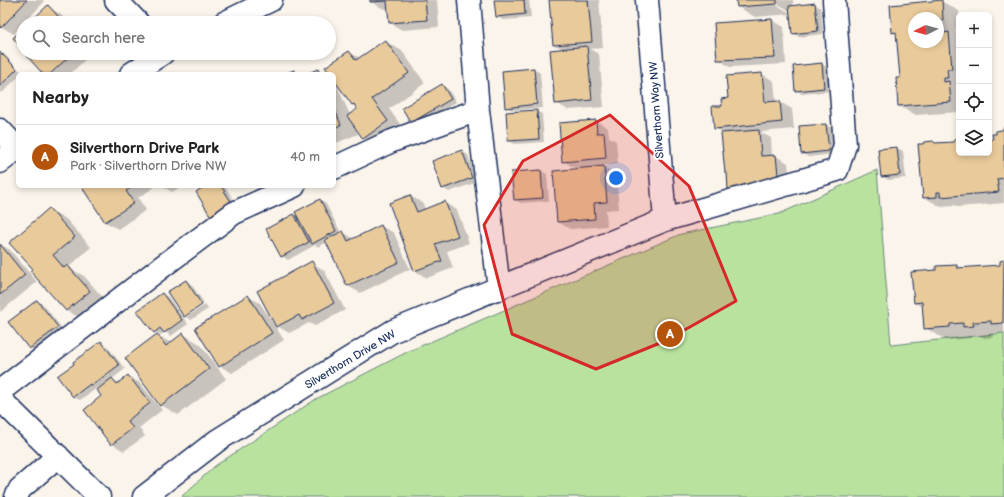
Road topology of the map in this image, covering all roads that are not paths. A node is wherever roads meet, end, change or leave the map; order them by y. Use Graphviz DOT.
graph roads {
  1 [pos="116,0"];
  2 [pos="272,0"];
  3 [pos="469,0"];
  4 [pos="647,0"];
  5 [pos="834,0"];
  6 [pos="131,16"];
  7 [pos="239,16"];
  8 [pos="152,60"];
  9 [pos="134,72"];
  10 [pos="478,110"];
  11 [pos="0,130"];
  12 [pos="16,146"];
  13 [pos="16,150"];
  14 [pos="0,162"];
  15 [pos="336,167"];
  16 [pos="290,188"];
  17 [pos="665,220"];
  18 [pos="499,289"];
  19 [pos="0,392"];
  20 [pos="0,399"];
  21 [pos="58,456"];
  22 [pos="16,497"];
  23 [pos="99,497"];
  24 [pos="144,497"];
  1 -- 6 [label="street"];
  2 -- 7 [label="street"];
  3 -- 10 [label="street"];
  4 -- 17 [label="street, Silverthorn Way NW"];
  5 -- 17 [label="street, Silverthorn Drive NW"];
  8 -- 9 [label="street"];
  10 -- 15 [label="street"];
  10 -- 18 [label="street"];
  11 -- 12 [label="street"];
  13 -- 14 [label="street"];
  16 -- 19 [label="street"];
  17 -- 18 [label="street, Silverthorn Drive NW"];
  18 -- 24 [label="street, Silverthorn Drive NW"];
  20 -- 21 [label="street"];
  21 -- 22 [label="street"];
  21 -- 23 [label="street"];
}
